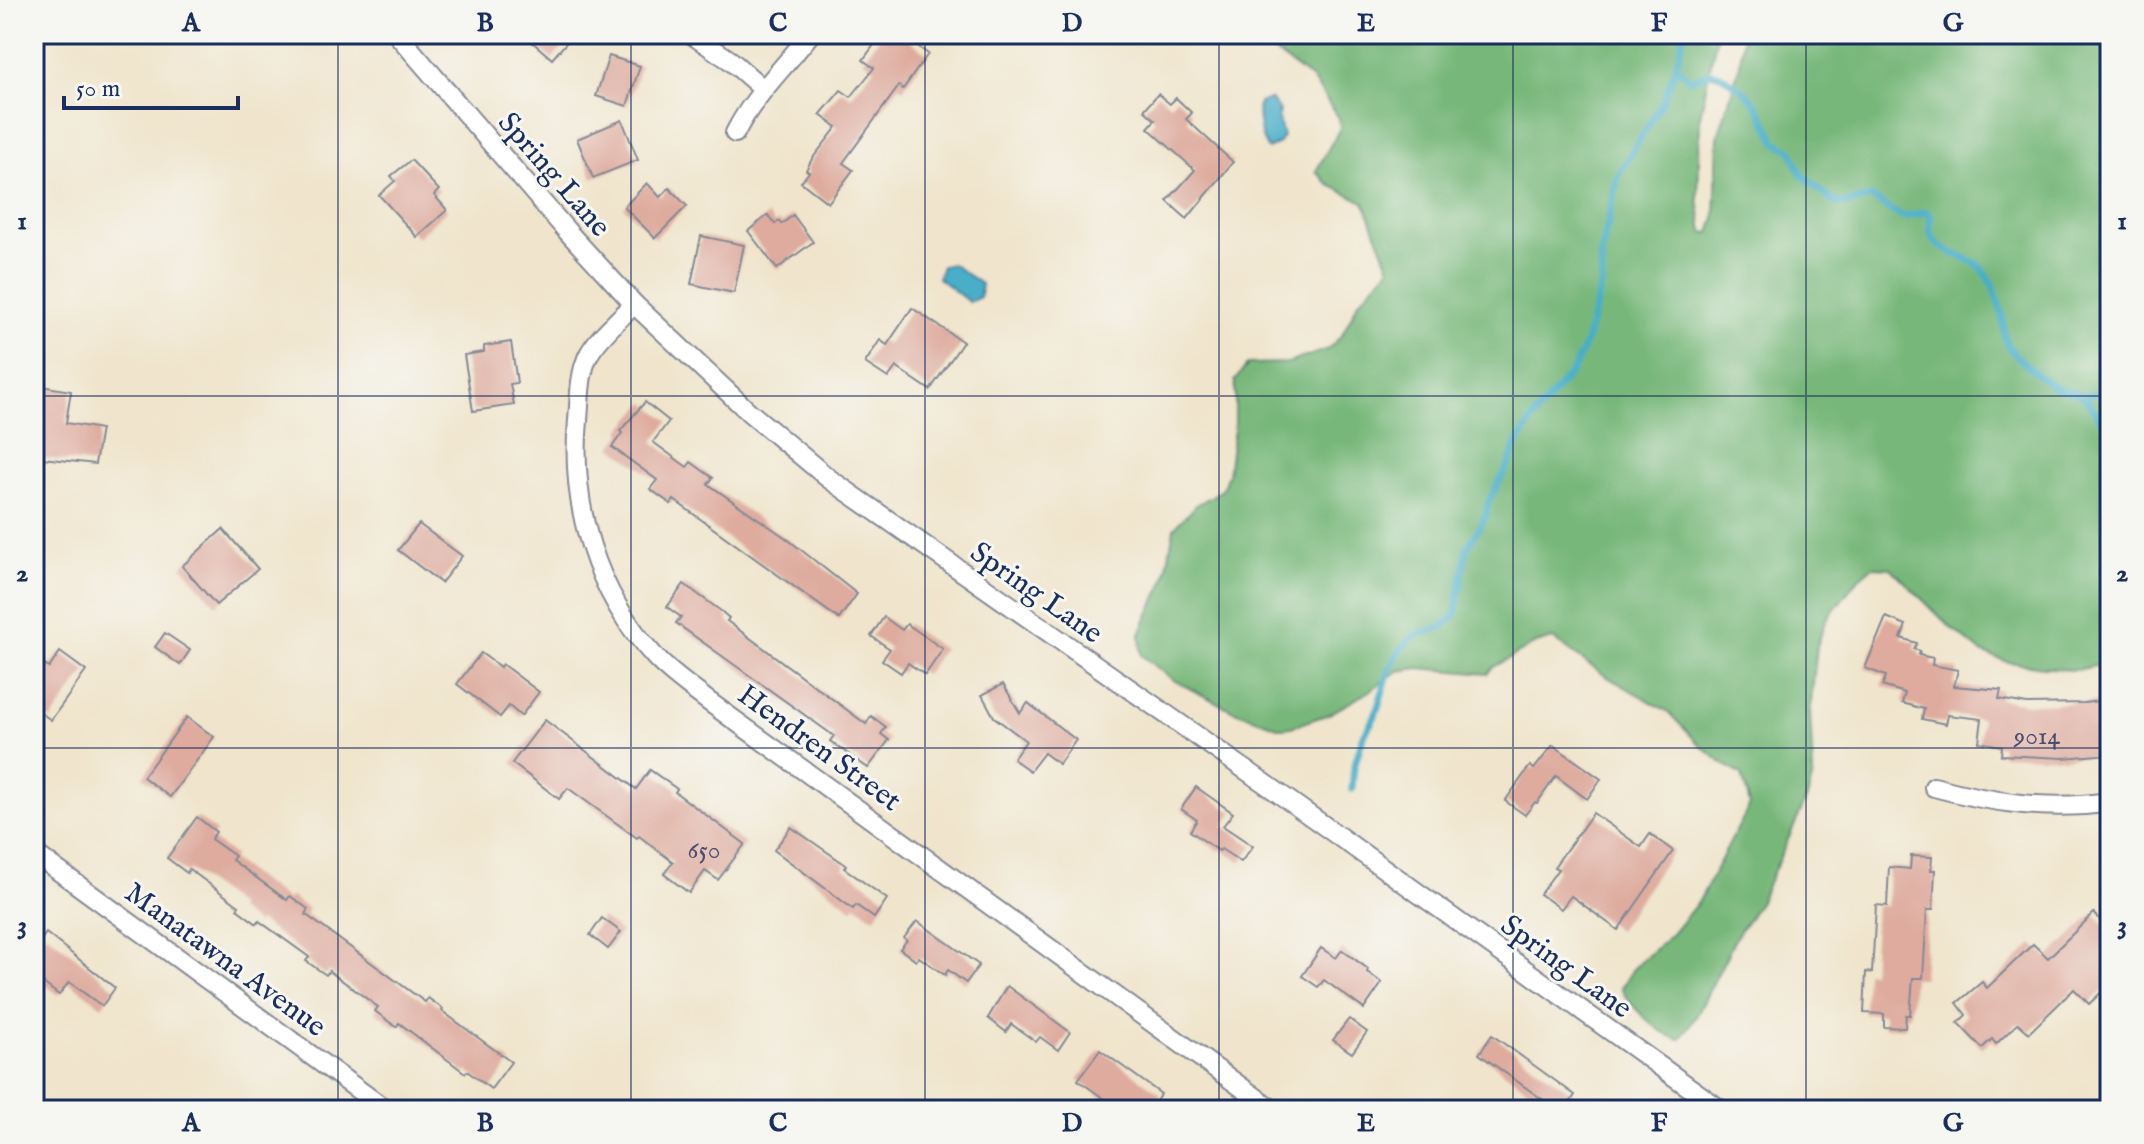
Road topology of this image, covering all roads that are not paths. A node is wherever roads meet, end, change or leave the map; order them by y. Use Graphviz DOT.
graph roads {
  1 [pos="397,34"];
  2 [pos="691,34"];
  3 [pos="810,34"];
  4 [pos="763,89"];
  5 [pos="735,133"];
  6 [pos="634,304"];
  7 [pos="1934,787"];
  8 [pos="2110,802"];
  9 [pos="34,853"];
  10 [pos="386,1110"];
  11 [pos="1273,1110"];
  12 [pos="1721,1110"];
  1 -- 6 [label="street, Spring Lane"];
  2 -- 4 [label="street"];
  3 -- 4 [label="street"];
  4 -- 5 [label="street"];
  6 -- 11 [label="street, Hendren Street"];
  6 -- 12 [label="street, Spring Lane"];
  7 -- 8 [label="street"];
  9 -- 10 [label="street, Manatawna Avenue"];
}
